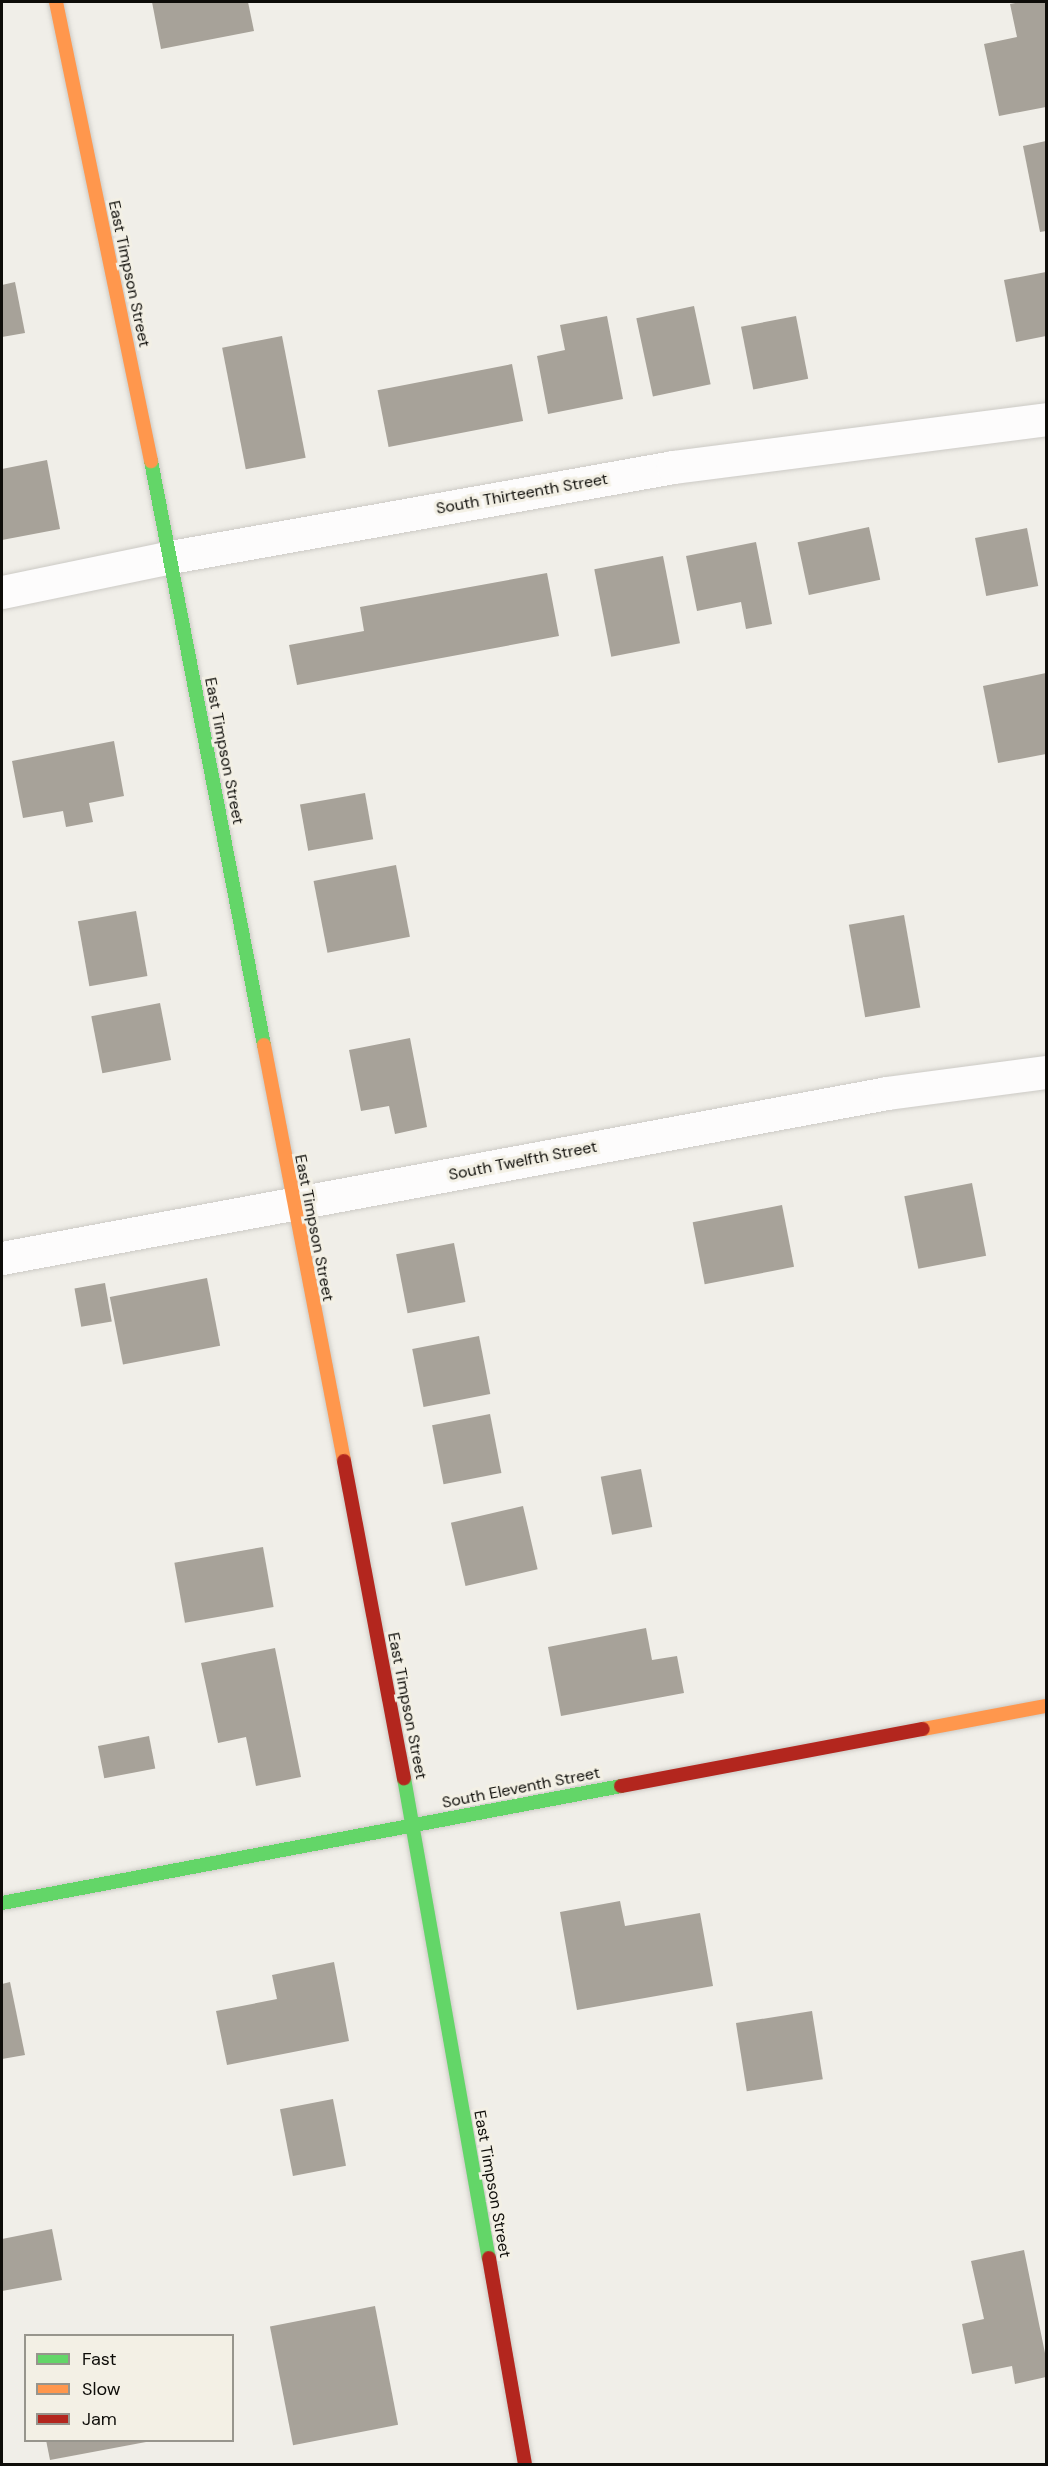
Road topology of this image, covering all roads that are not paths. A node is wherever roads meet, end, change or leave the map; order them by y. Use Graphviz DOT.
graph roads {
  1 [pos="56,2"];
  2 [pos="1047,419"];
  3 [pos="171,558"];
  4 [pos="2,592"];
  5 [pos="1047,1072"];
  6 [pos="293,1203"];
  7 [pos="2,1258"];
  8 [pos="1047,1706"];
  9 [pos="413,1825"];
  10 [pos="2,1903"];
  11 [pos="525,2464"];
  1 -- 3 [label="street, East Timpson Street"];
  2 -- 3 [label="street, South Thirteenth Street"];
  3 -- 4 [label="street, South Thirteenth Street"];
  3 -- 6 [label="street, East Timpson Street"];
  5 -- 6 [label="street, South Twelfth Street"];
  6 -- 7 [label="street, South Twelfth Street"];
  6 -- 9 [label="street, East Timpson Street"];
  8 -- 9 [label="street, South Eleventh Street"];
  9 -- 10 [label="street, South Eleventh Street"];
  9 -- 11 [label="street, East Timpson Street"];
}
